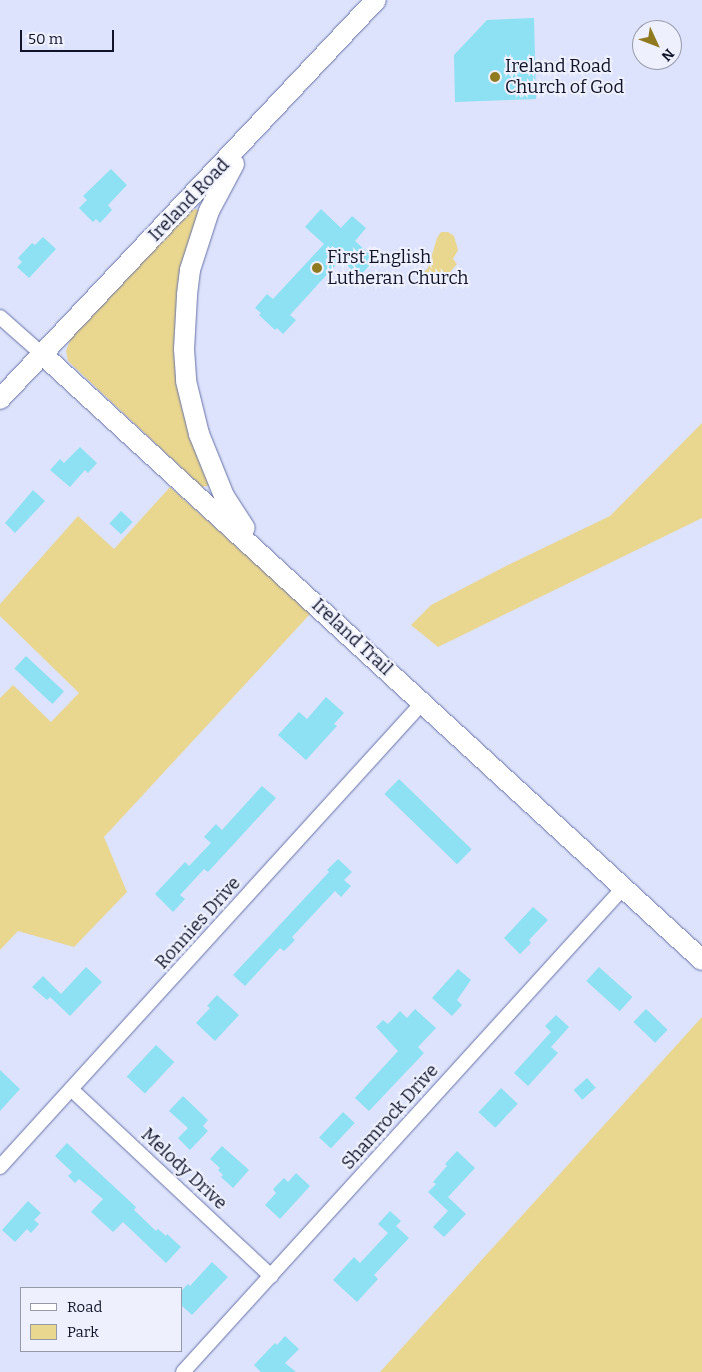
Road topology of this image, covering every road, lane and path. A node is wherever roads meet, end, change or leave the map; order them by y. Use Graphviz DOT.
graph roads {
  1 [pos="376,0"];
  2 [pos="258,127"];
  3 [pos="0,317"];
  4 [pos="42,354"];
  5 [pos="0,399"];
  6 [pos="269,560"];
  7 [pos="422,703"];
  8 [pos="624,887"];
  9 [pos="702,960"];
  10 [pos="71,1089"];
  11 [pos="0,1167"];
  12 [pos="271,1276"];
  13 [pos="183,1372"];
  1 -- 2 [label="main road, Ireland Road"];
  2 -- 4 [label="main road, Ireland Road"];
  2 -- 6 [label="main road"];
  3 -- 4 [label="street, Ireland Trail"];
  4 -- 5 [label="main road, Ireland Road"];
  4 -- 6 [label="main road, Ireland Trail"];
  6 -- 7 [label="main road, Ireland Trail"];
  7 -- 8 [label="main road, Ireland Trail"];
  7 -- 10 [label="street, Ronnies Drive"];
  8 -- 9 [label="main road, Ireland Trail"];
  8 -- 12 [label="street, Shamrock Drive"];
  10 -- 11 [label="street, Ronnies Drive"];
  10 -- 12 [label="street, Melody Drive"];
  12 -- 13 [label="street, Shamrock Drive"];
}
